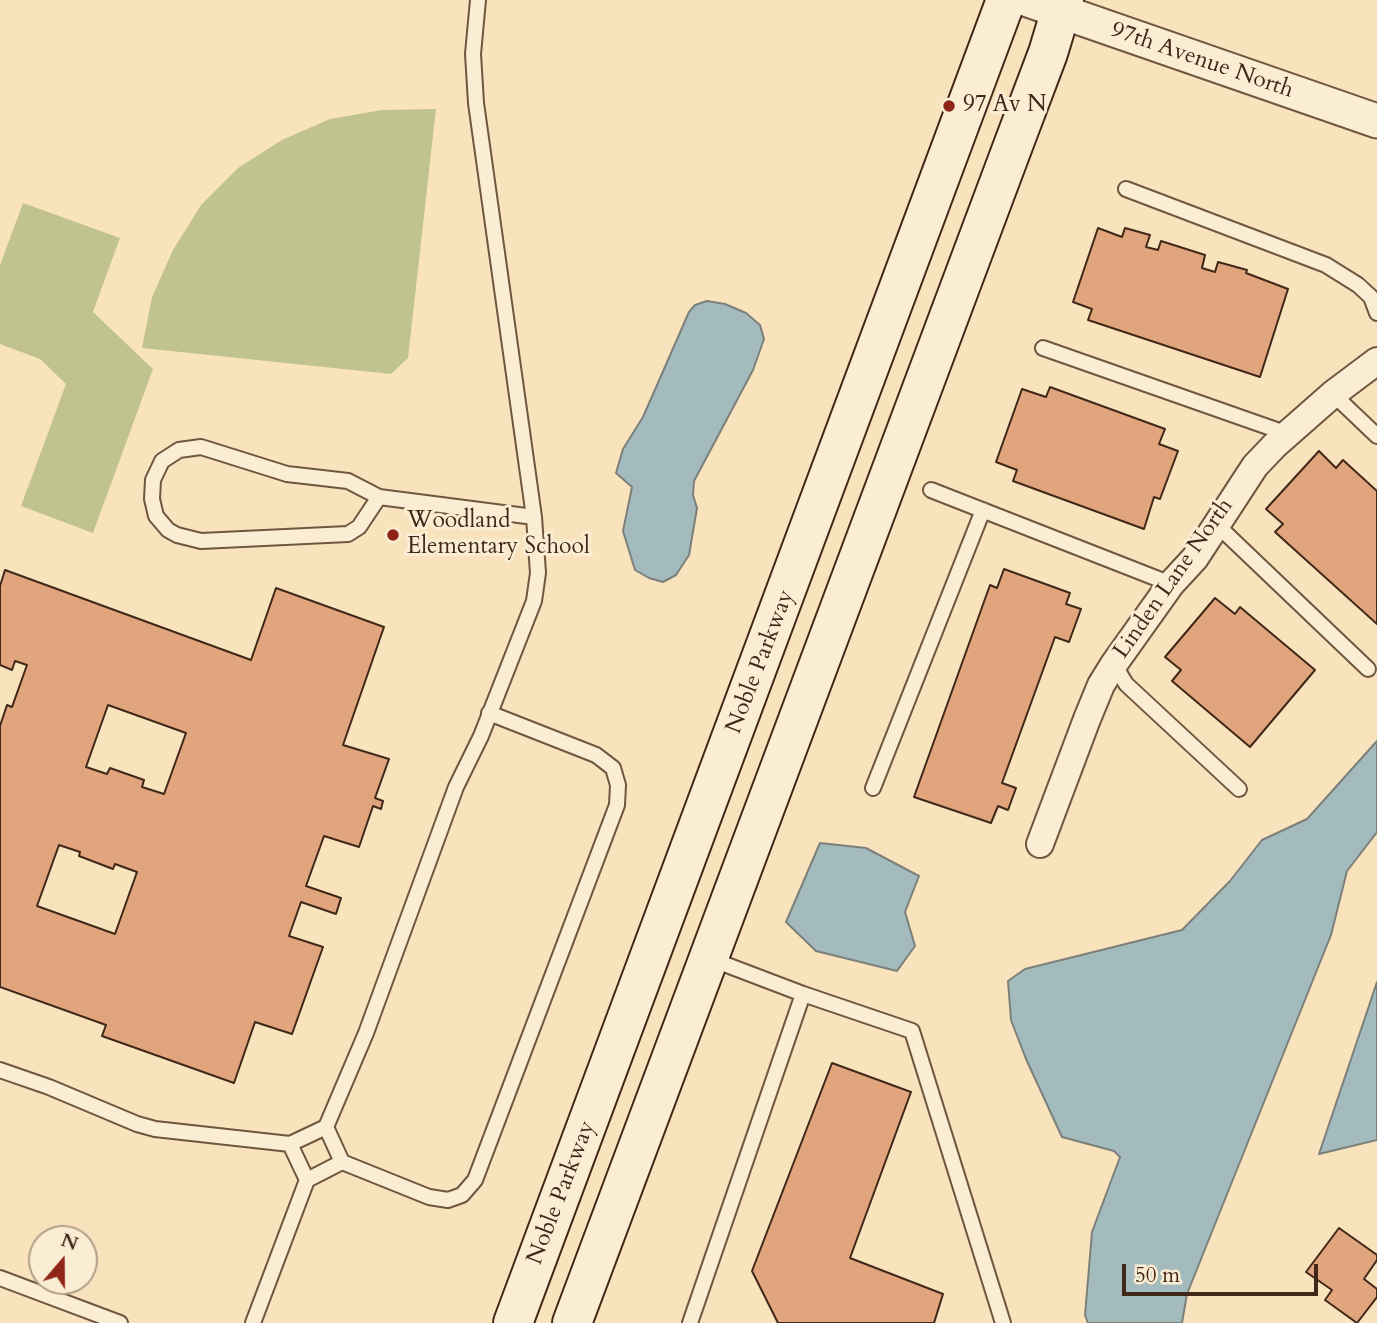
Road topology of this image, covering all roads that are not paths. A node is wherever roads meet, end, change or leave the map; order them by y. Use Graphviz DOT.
graph roads {
  1 [pos="478,0"];
  2 [pos="1006,0"];
  3 [pos="1051,4"];
  4 [pos="1377,121"];
  5 [pos="1126,189"];
  6 [pos="1377,313"];
  7 [pos="1043,348"];
  8 [pos="1377,361"];
  9 [pos="1333,394"];
  10 [pos="1288,434"];
  11 [pos="1377,436"];
  12 [pos="930,490"];
  13 [pos="379,497"];
  14 [pos="983,510"];
  15 [pos="534,517"];
  16 [pos="1216,524"];
  17 [pos="1171,584"];
  18 [pos="1114,664"];
  19 [pos="1368,669"];
  20 [pos="489,713"];
  21 [pos="873,788"];
  22 [pos="1240,789"];
  23 [pos="1040,844"];
  24 [pos="709,958"];
  25 [pos="803,994"];
  26 [pos="0,1070"];
  27 [pos="327,1127"];
  28 [pos="290,1144"];
  29 [pos="342,1162"];
  30 [pos="307,1180"];
  31 [pos="0,1278"];
  32 [pos="120,1323"];
  33 [pos="253,1323"];
  34 [pos="513,1323"];
  35 [pos="572,1323"];
  36 [pos="690,1323"];
  37 [pos="1003,1323"];
  1 -- 15 [label="lane"];
  2 -- 34 [label="main road, Noble Parkway"];
  3 -- 4 [label="street, 97th Avenue North"];
  3 -- 24 [label="main road"];
  5 -- 6 [label="lane"];
  7 -- 10 [label="lane"];
  8 -- 9 [label="street, Linden Lane North"];
  9 -- 10 [label="street, Linden Lane North"];
  9 -- 11 [label="lane"];
  10 -- 16 [label="street, Linden Lane North"];
  12 -- 14 [label="lane"];
  13 -- 13 [label="lane"];
  13 -- 15 [label="lane"];
  14 -- 17 [label="lane"];
  14 -- 21 [label="lane"];
  15 -- 20 [label="lane"];
  16 -- 17 [label="street, Linden Lane North"];
  16 -- 19 [label="lane"];
  17 -- 18 [label="street, Linden Lane North"];
  18 -- 22 [label="lane"];
  18 -- 23 [label="street, Linden Lane North"];
  20 -- 27 [label="lane"];
  20 -- 29 [label="lane"];
  24 -- 25 [label="lane"];
  24 -- 35 [label="main road"];
  25 -- 36 [label="lane"];
  25 -- 37 [label="lane"];
  26 -- 28 [label="lane"];
  27 -- 28 [label="lane"];
  27 -- 29 [label="lane"];
  28 -- 30 [label="lane"];
  29 -- 30 [label="lane"];
  30 -- 33 [label="lane"];
  31 -- 32 [label="lane"];
}
